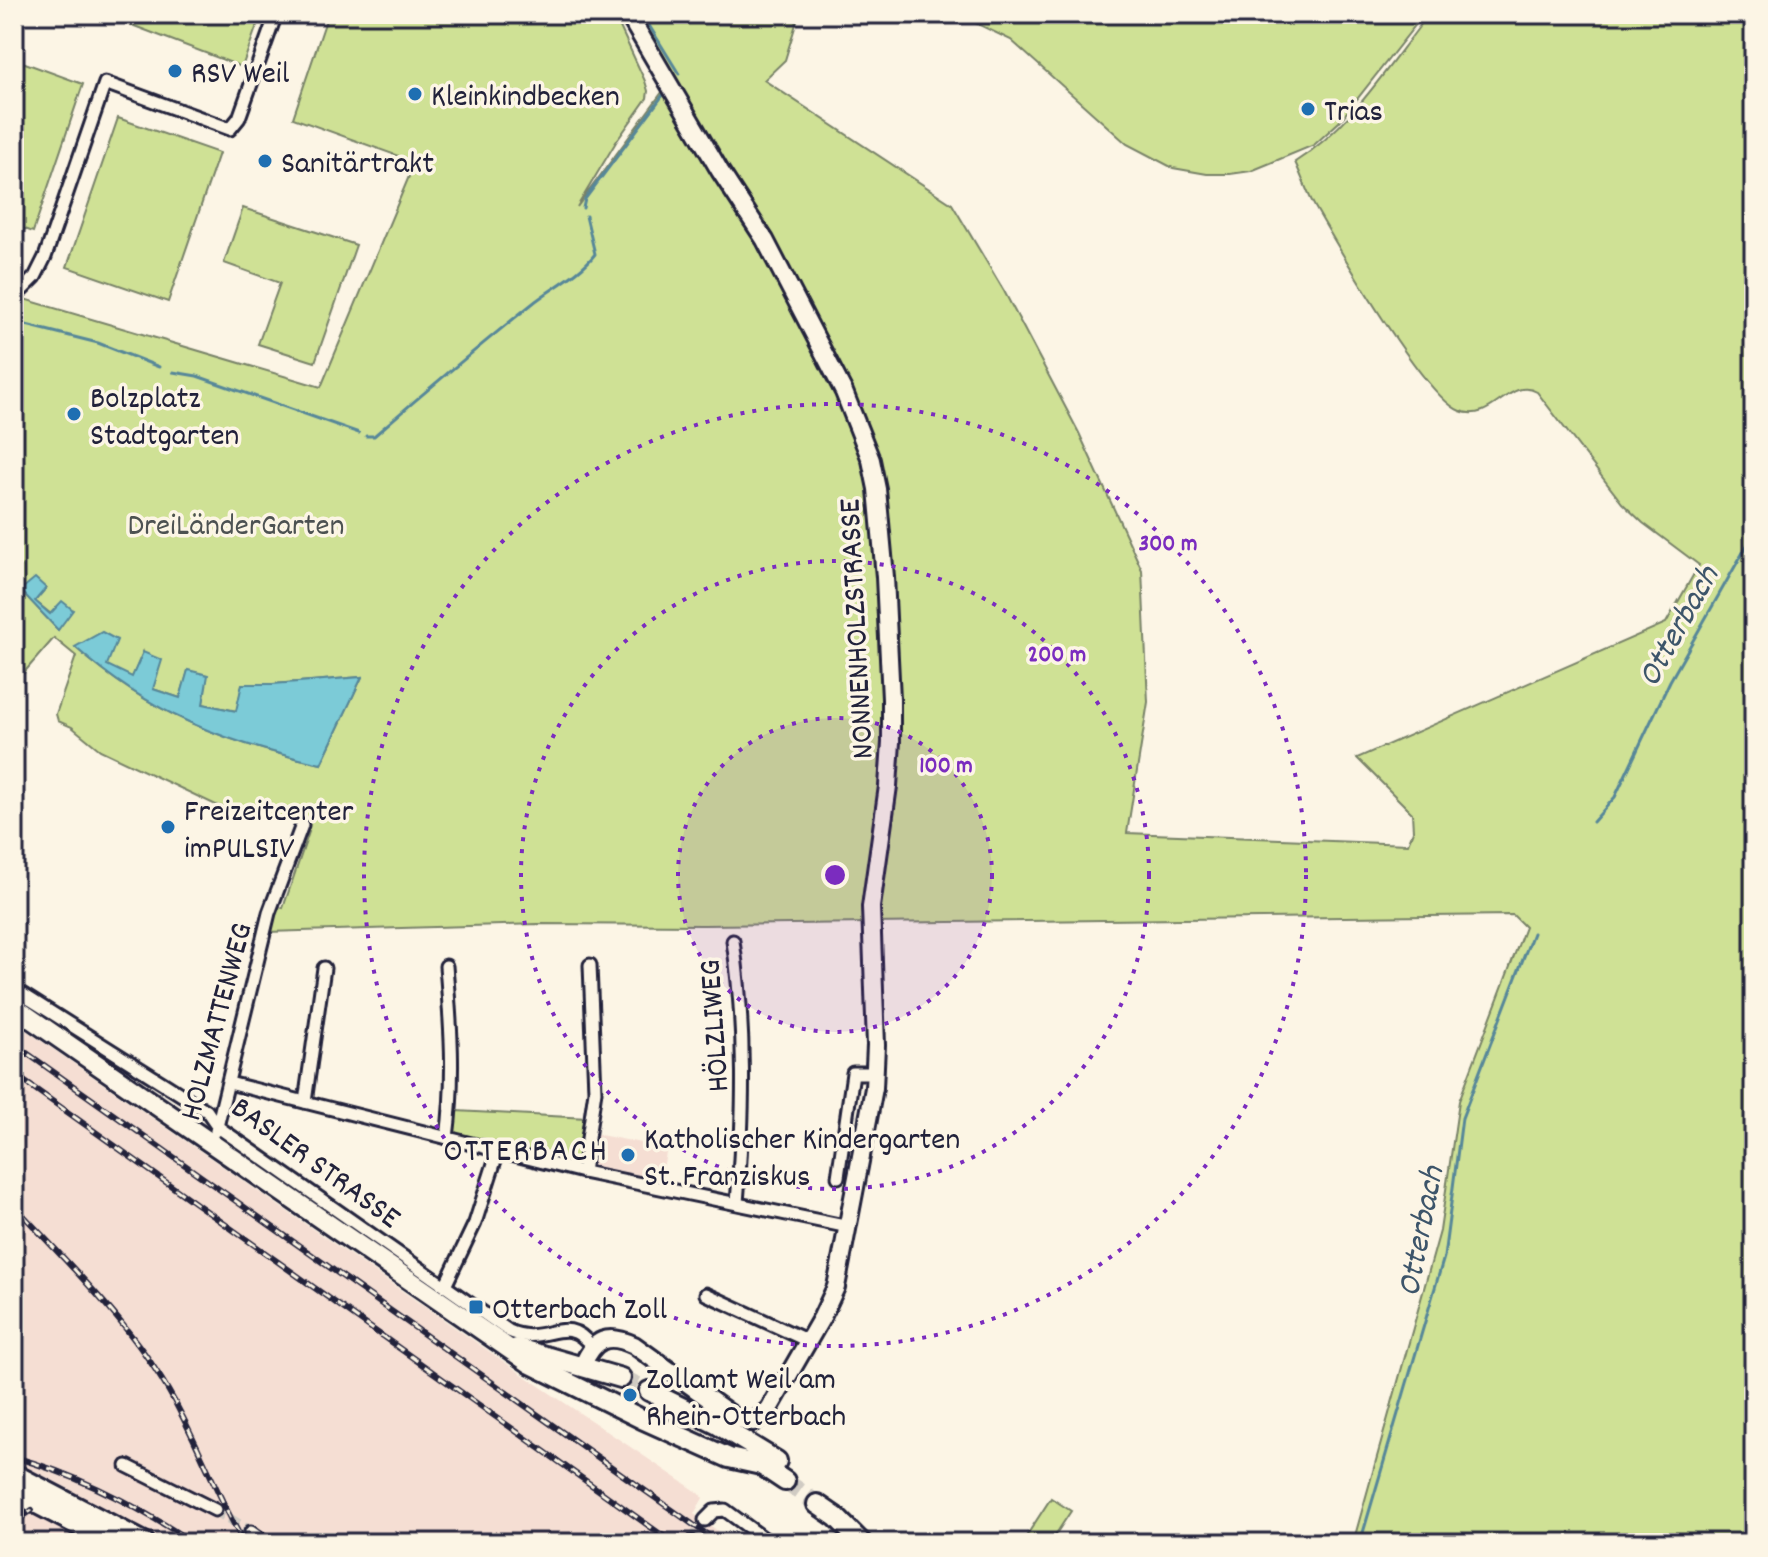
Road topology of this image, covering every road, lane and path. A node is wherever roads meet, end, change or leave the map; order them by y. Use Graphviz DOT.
graph roads {
  1 [pos="276,14"];
  2 [pos="628,14"];
  3 [pos="22,290"];
  4 [pos="302,825"];
  5 [pos="733,941"];
  6 [pos="590,965"];
  7 [pos="446,966"];
  8 [pos="324,968"];
  9 [pos="14,989"];
  10 [pos="14,1007"];
  11 [pos="876,1073"];
  12 [pos="229,1083"];
  13 [pos="305,1102"];
  14 [pos="214,1134"];
  15 [pos="447,1138"];
  16 [pos="498,1151"];
  17 [pos="583,1172"];
  18 [pos="838,1177"];
  19 [pos="737,1203"];
  20 [pos="849,1227"];
  21 [pos="445,1286"];
  22 [pos="706,1294"];
  23 [pos="808,1341"];
  24 [pos="503,1343"];
  25 [pos="592,1347"];
  26 [pos="583,1365"];
  27 [pos="621,1378"];
  28 [pos="576,1385"];
  29 [pos="649,1391"];
  30 [pos="763,1460"];
  31 [pos="127,1466"];
  32 [pos="14,1475"];
  33 [pos="789,1476"];
  34 [pos="14,1483"];
  35 [pos="14,1491"];
  36 [pos="820,1500"];
  37 [pos="215,1510"];
  38 [pos="705,1520"];
  39 [pos="251,1532"];
  40 [pos="114,1543"];
  41 [pos="130,1543"];
  42 [pos="144,1543"];
  43 [pos="266,1543"];
  44 [pos="770,1543"];
  45 [pos="862,1543"];
  1 -- 3 [label="street"];
  2 -- 11 [label="street, NONNENHOLZSTRASSE"];
  4 -- 12 [label="street, HOLZMATTENWEG"];
  5 -- 19 [label="street, HÖLZLIWEG"];
  6 -- 17 [label="street"];
  7 -- 15 [label="street"];
  8 -- 13 [label="street"];
  9 -- 14 [label="street, BASLER STRASSE"];
  10 -- 14 [label="main road"];
  11 -- 18 [label="street"];
  11 -- 20 [label="street, NONNENHOLZSTRASSE"];
  12 -- 13 [label="street"];
  12 -- 14 [label="street, HOLZMATTENWEG"];
  13 -- 15 [label="street"];
  14 -- 21 [label="street, BASLER STRASSE"];
  14 -- 24 [label="main road"];
  15 -- 16 [label="street"];
  16 -- 17 [label="street"];
  16 -- 21 [label="street"];
  17 -- 19 [label="street"];
  19 -- 20 [label="street"];
  20 -- 23 [label="street, NONNENHOLZSTRASSE"];
  21 -- 25 [label="street, BASLER STRASSE"];
  22 -- 23 [label="street"];
  23 -- 25 [label="street, NONNENHOLZSTRASSE"];
  24 -- 26 [label="main road"];
  24 -- 28 [label="main road"];
  25 -- 26 [label="street"];
  26 -- 27 [label="main road"];
  26 -- 28 [label="main road"];
  28 -- 30 [label="main road"];
  29 -- 30 [label="main road"];
  30 -- 33 [label="main road"];
  31 -- 37 [label="street"];
  32 -- 42 [label="highway"];
  34 -- 41 [label="street"];
  35 -- 40 [label="highway"];
  36 -- 45 [label="main road"];
  38 -- 44 [label="street"];
  39 -- 43 [label="street"];
}
